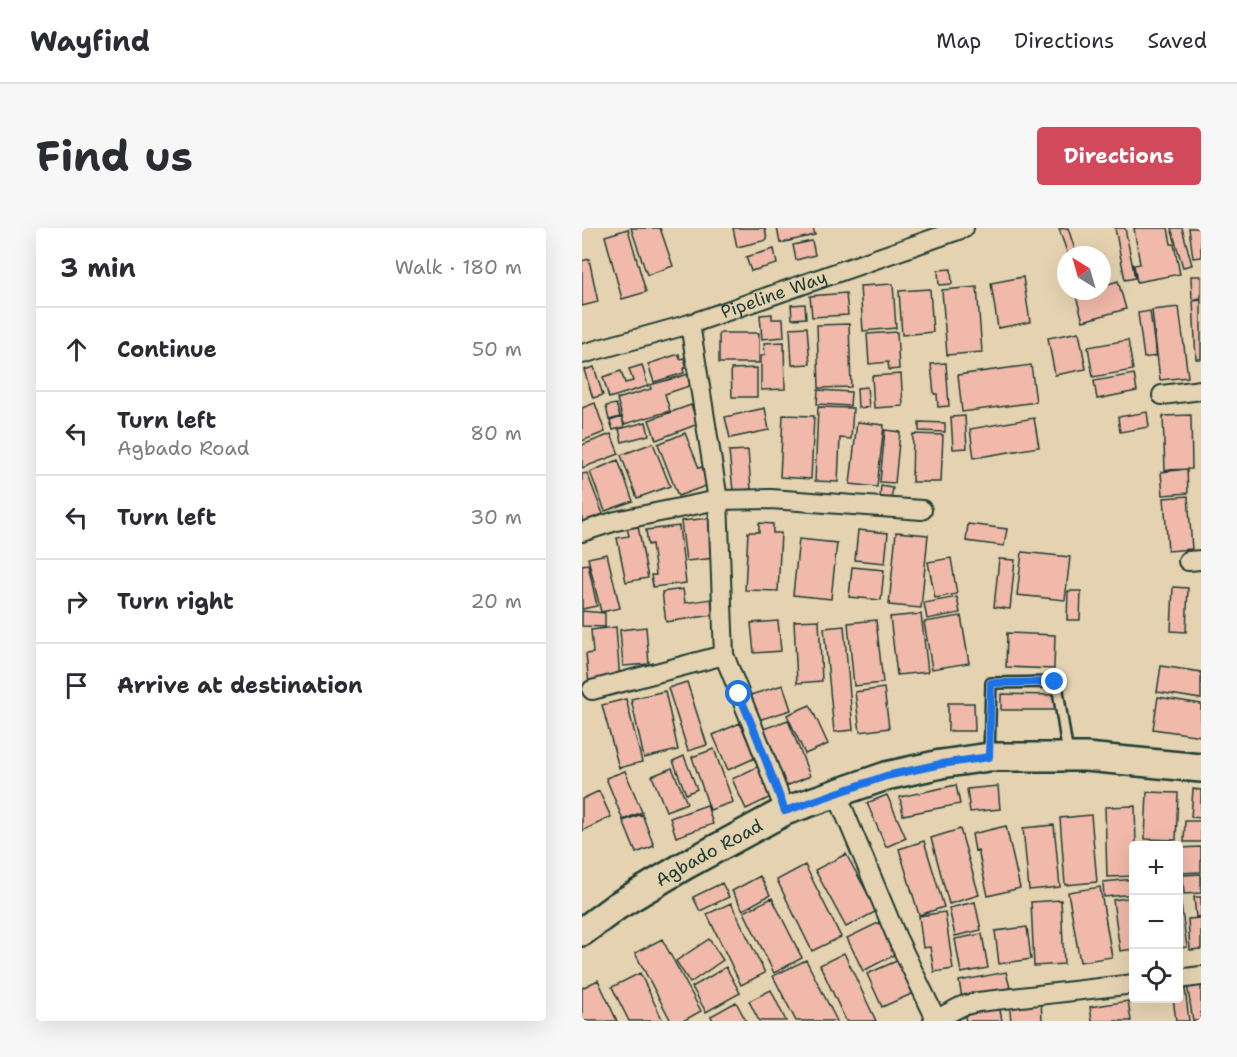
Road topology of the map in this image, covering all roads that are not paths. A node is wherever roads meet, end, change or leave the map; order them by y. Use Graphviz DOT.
graph roads {
  1 [pos="964,228"];
  2 [pos="690,324"];
  3 [pos="582,354"];
  4 [pos="1201,390"];
  5 [pos="1162,395"];
  6 [pos="718,500"];
  7 [pos="922,510"];
  8 [pos="582,532"];
  9 [pos="724,655"];
  10 [pos="592,690"];
  11 [pos="989,757"];
  12 [pos="1068,759"];
  13 [pos="1201,768"];
  14 [pos="836,792"];
  15 [pos="785,811"];
  16 [pos="582,932"];
  17 [pos="1201,976"];
  18 [pos="1183,978"];
  19 [pos="1129,985"];
  20 [pos="935,1021"];
  1 -- 2 [label="street, Pipeline Way"];
  2 -- 3 [label="street, Pipeline Way"];
  2 -- 6 [label="street"];
  4 -- 5 [label="street"];
  6 -- 7 [label="street"];
  6 -- 8 [label="street"];
  6 -- 9 [label="street"];
  9 -- 10 [label="street"];
  9 -- 15 [label="street"];
  11 -- 12 [label="main road, Agbado Road"];
  11 -- 12 [label="lane"];
  11 -- 14 [label="main road, Agbado Road"];
  12 -- 13 [label="main road, Agbado Road"];
  14 -- 15 [label="main road, Agbado Road"];
  14 -- 20 [label="street"];
  15 -- 16 [label="main road, Agbado Road"];
  17 -- 18 [label="street"];
  19 -- 20 [label="street"];
}
